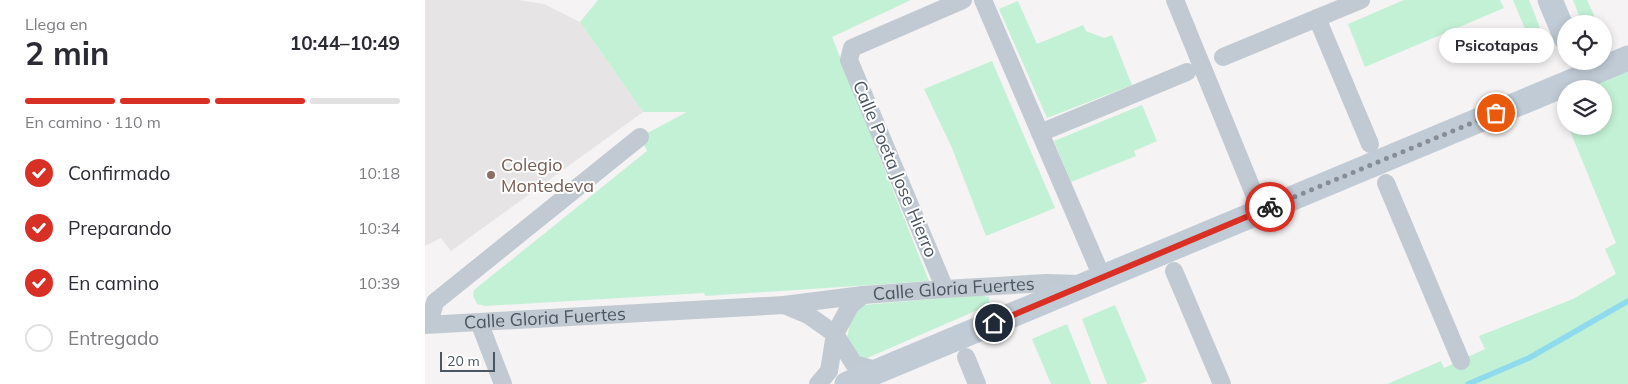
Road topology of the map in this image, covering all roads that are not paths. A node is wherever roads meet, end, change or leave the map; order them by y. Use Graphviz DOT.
graph roads {
  1 [pos="963,0"];
  2 [pos="983,0"];
  3 [pos="1175,0"];
  4 [pos="1361,0"];
  5 [pos="1551,0"];
  6 [pos="1333,5"];
  7 [pos="1557,15"];
  8 [pos="1317,18"];
  9 [pos="1223,57"];
  10 [pos="1628,58"];
  11 [pos="1612,62"];
  12 [pos="1577,70"];
  13 [pos="1187,72"];
  14 [pos="1040,133"];
  15 [pos="640,137"];
  16 [pos="1370,144"];
  17 [pos="1387,183"];
  18 [pos="1261,211"];
  19 [pos="1174,272"];
  20 [pos="1093,281"];
  21 [pos="945,289"];
  22 [pos="863,295"];
  23 [pos="784,305"];
  24 [pos="479,322"];
  25 [pos="427,324"];
  26 [pos="835,334"];
  27 [pos="966,357"];
  28 [pos="1461,361"];
  29 [pos="879,371"];
  30 [pos="503,384"];
  31 [pos="818,384"];
  32 [pos="847,384"];
  33 [pos="977,384"];
  34 [pos="1222,384"];
  1 -- 21 [label="street, Calle Poeta Jose Hierro"];
  2 -- 14 [label="street"];
  3 -- 18 [label="street"];
  4 -- 6 [label="street"];
  5 -- 7 [label="street"];
  6 -- 8 [label="street"];
  8 -- 9 [label="street"];
  8 -- 16 [label="street"];
  10 -- 11 [label="street, Calle Gloria Fuertes"];
  12 -- 18 [label="street, Calle Gloria Fuertes"];
  13 -- 14 [label="street"];
  14 -- 20 [label="street"];
  15 -- 25 [label="street"];
  17 -- 28 [label="street"];
  18 -- 20 [label="street, Calle Gloria Fuertes"];
  19 -- 34 [label="street"];
  20 -- 21 [label="street, Calle Gloria Fuertes"];
  20 -- 29 [label="street"];
  21 -- 22 [label="street, Calle Gloria Fuertes"];
  22 -- 23 [label="street, Calle Gloria Fuertes"];
  22 -- 26 [label="street, Calle Gloria Fuertes"];
  23 -- 24 [label="street, Calle Gloria Fuertes"];
  23 -- 26 [label="street, Calle Gloria Fuertes"];
  24 -- 25 [label="street, Calle Gloria Fuertes"];
  24 -- 30 [label="street"];
  26 -- 29 [label="street, Calle Gloria Fuertes"];
  26 -- 31 [label="street, Calle Gloria Fuertes"];
  27 -- 33 [label="street"];
  29 -- 32 [label="street"];
}
